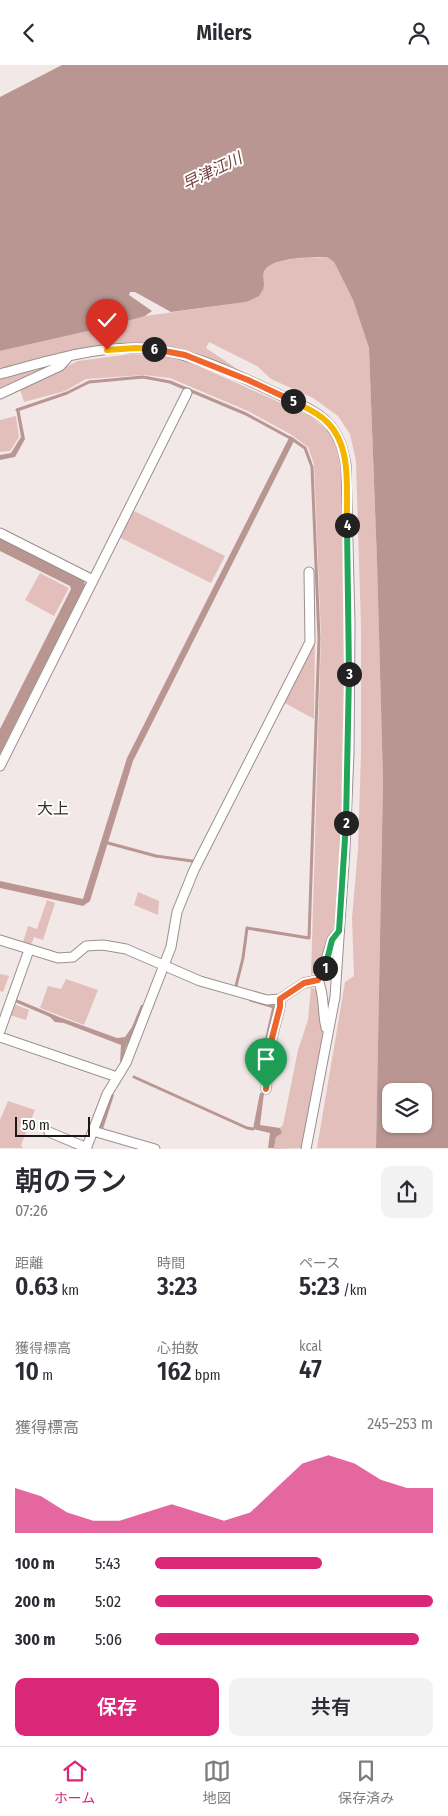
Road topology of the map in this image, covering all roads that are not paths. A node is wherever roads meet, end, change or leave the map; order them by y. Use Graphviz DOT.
graph roads {
  1 [pos="69,356"];
  2 [pos="0,374"];
  3 [pos="0,393"];
  4 [pos="187,393"];
  5 [pos="0,533"];
  6 [pos="309,572"];
  7 [pos="93,580"];
  8 [pos="0,766"];
  9 [pos="339,931"];
  10 [pos="0,940"];
  11 [pos="29,950"];
  12 [pos="163,964"];
  13 [pos="318,980"];
  14 [pos="280,999"];
  15 [pos="0,1031"];
  16 [pos="327,1031"];
  17 [pos="0,1037"];
  18 [pos="117,1077"];
  19 [pos="266,1089"];
  20 [pos="93,1131"];
  21 [pos="49,1132"];
  22 [pos="86,1148"];
  23 [pos="156,1149"];
  24 [pos="306,1149"];
  1 -- 2 [label="street"];
  1 -- 3 [label="street"];
  1 -- 9 [label="street"];
  4 -- 7 [label="street"];
  5 -- 7 [label="street"];
  6 -- 12 [label="street"];
  7 -- 8 [label="street"];
  9 -- 13 [label="street"];
  9 -- 16 [label="street"];
  10 -- 11 [label="street"];
  11 -- 12 [label="street"];
  11 -- 15 [label="street"];
  12 -- 14 [label="street"];
  12 -- 18 [label="street"];
  13 -- 14 [label="street"];
  13 -- 16 [label="street"];
  14 -- 19 [label="street"];
  16 -- 24 [label="street"];
  17 -- 18 [label="street"];
  18 -- 20 [label="street"];
  20 -- 22 [label="street"];
  20 -- 23 [label="street"];
  21 -- 22 [label="street"];
}
